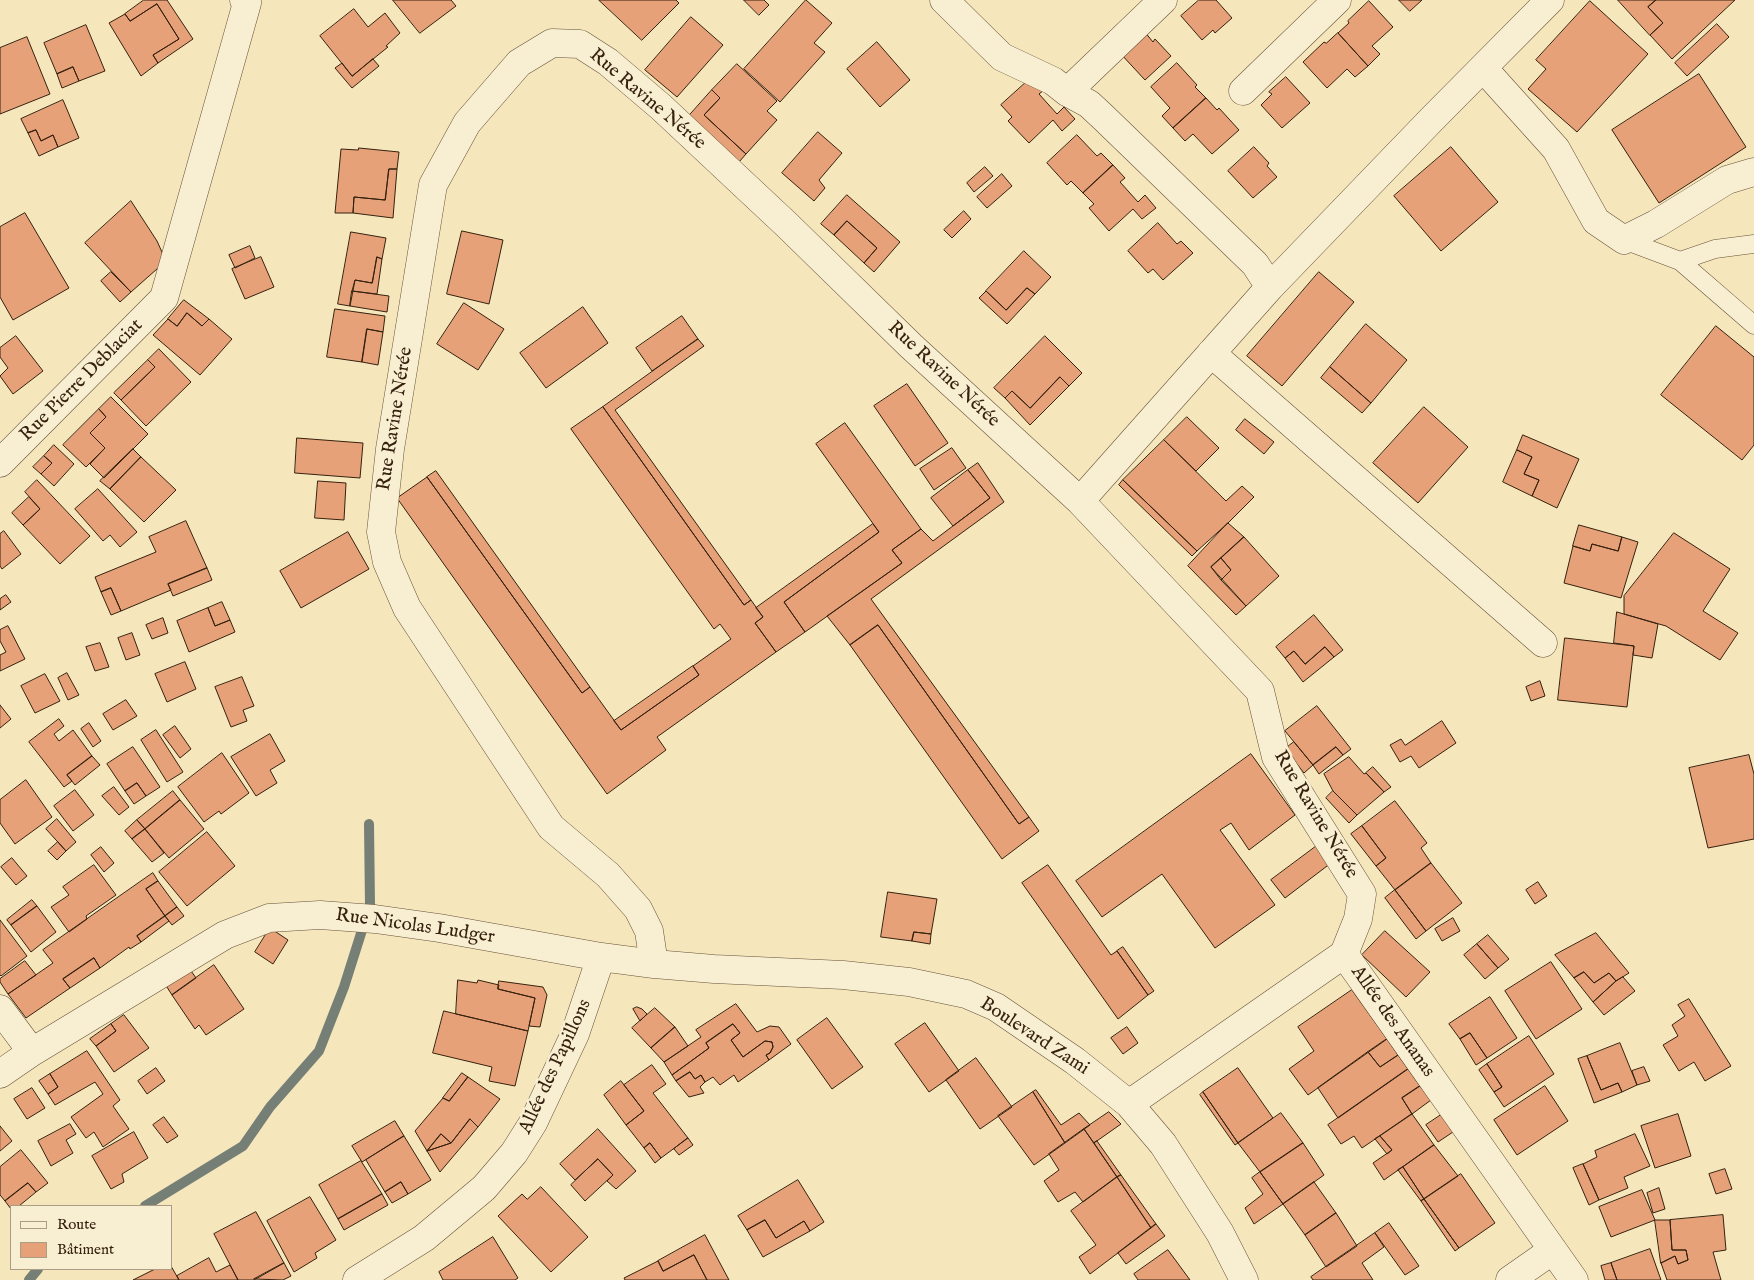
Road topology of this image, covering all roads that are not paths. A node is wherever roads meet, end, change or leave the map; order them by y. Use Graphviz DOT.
graph roads {
  1 [pos="244,0"];
  2 [pos="944,0"];
  3 [pos="1163,0"];
  4 [pos="1337,0"];
  5 [pos="1550,0"];
  6 [pos="1482,68"];
  7 [pos="1243,90"];
  8 [pos="1067,92"];
  9 [pos="1754,172"];
  10 [pos="1624,240"];
  11 [pos="1754,244"];
  12 [pos="1680,261"];
  13 [pos="1270,287"];
  14 [pos="1754,324"];
  15 [pos="1211,353"];
  16 [pos="0,463"];
  17 [pos="1080,501"];
  18 [pos="1543,642"];
  19 [pos="1344,954"];
  20 [pos="601,957"];
  21 [pos="654,964"];
  22 [pos="0,1009"];
  23 [pos="32,1052"];
  24 [pos="0,1074"];
  25 [pos="1129,1104"];
  26 [pos="1553,1250"];
  27 [pos="360,1279"];
  28 [pos="1244,1280"];
  29 [pos="1510,1280"];
  30 [pos="1574,1280"];
  1 -- 16 [label="street, Rue Pierre Deblaciat"];
  2 -- 8 [label="street"];
  3 -- 8 [label="street"];
  4 -- 7 [label="street"];
  5 -- 6 [label="street"];
  6 -- 10 [label="street"];
  6 -- 13 [label="street"];
  8 -- 13 [label="street"];
  9 -- 10 [label="street"];
  10 -- 12 [label="lane"];
  11 -- 12 [label="lane"];
  12 -- 14 [label="lane"];
  13 -- 15 [label="street"];
  15 -- 17 [label="street"];
  15 -- 18 [label="street"];
  17 -- 19 [label="street, Rue Ravine Nérée"];
  17 -- 21 [label="street, Rue Ravine Nérée"];
  19 -- 25 [label="street, Allée des Ananas"];
  19 -- 26 [label="street, Allée des Ananas"];
  20 -- 21 [label="street, Boulevard Zami"];
  20 -- 23 [label="street, Rue Nicolas Ludger"];
  20 -- 27 [label="street, Allée des Papillons"];
  21 -- 25 [label="street, Boulevard Zami"];
  22 -- 23 [label="street"];
  23 -- 24 [label="street, Rue Nicolas Ludger"];
  25 -- 28 [label="street, Boulevard Zami"];
  26 -- 29 [label="street"];
  26 -- 30 [label="street, Allée des Ananas"];
}
